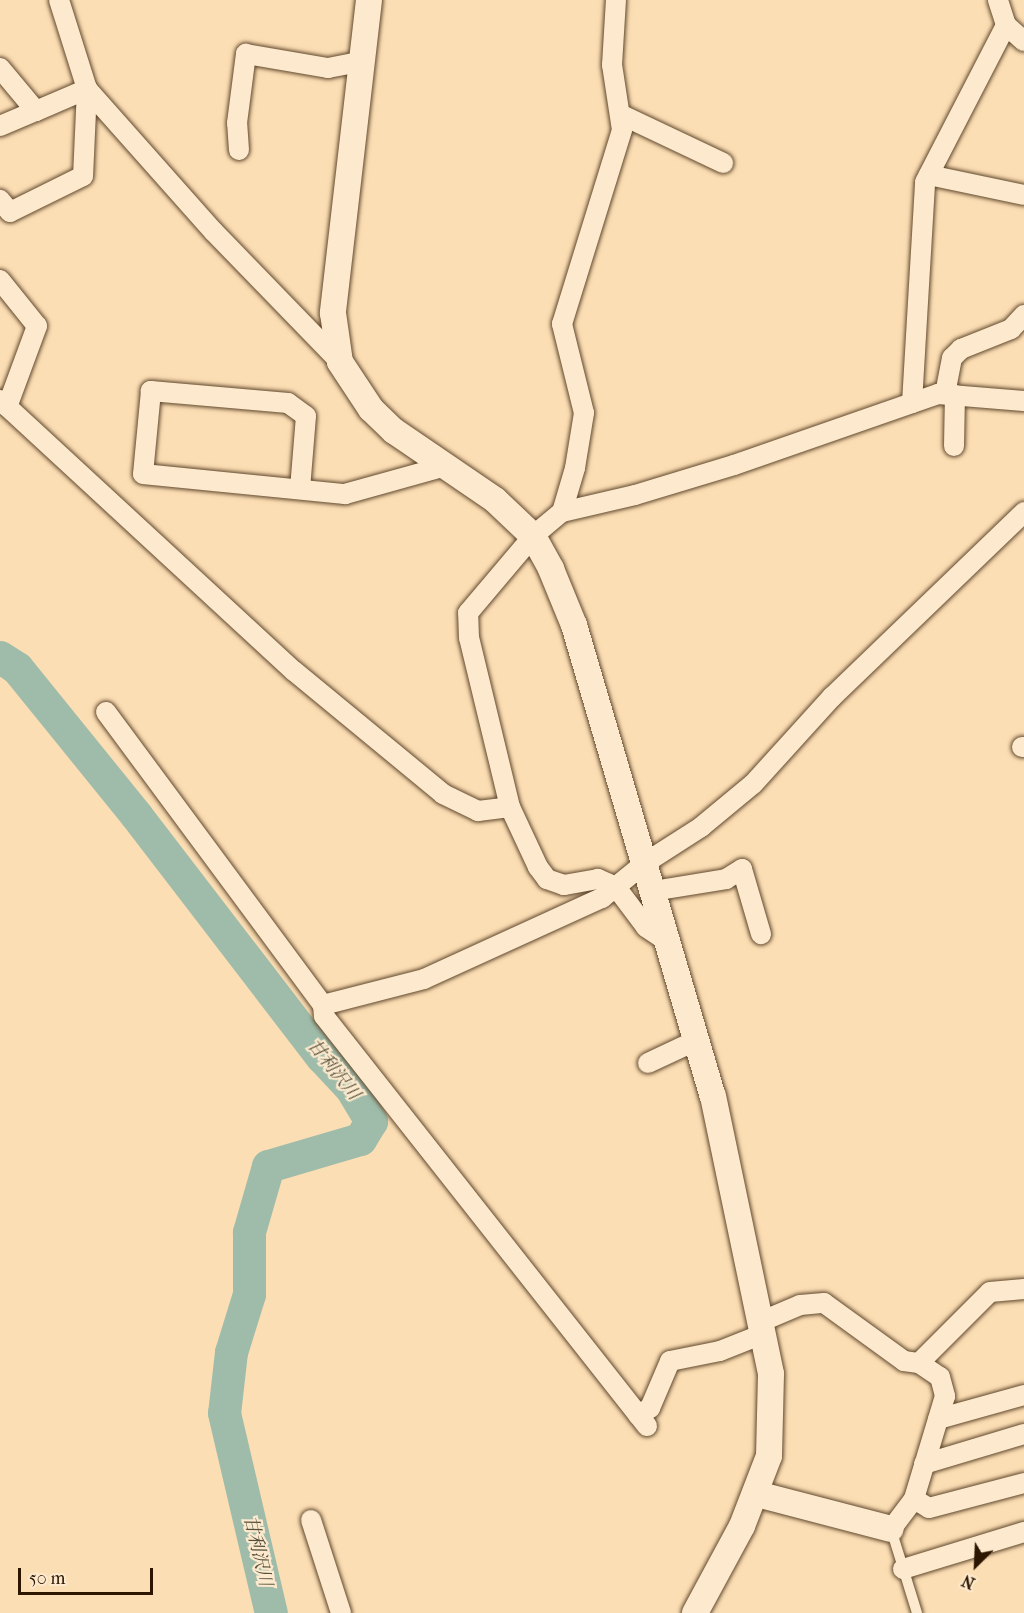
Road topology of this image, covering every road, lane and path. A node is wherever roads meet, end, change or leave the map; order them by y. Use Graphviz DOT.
graph roads {
  1 [pos="59,0"];
  2 [pos="369,0"];
  3 [pos="616,0"];
  4 [pos="998,0"];
  5 [pos="1006,25"];
  6 [pos="1024,41"];
  7 [pos="363,61"];
  8 [pos="0,68"];
  9 [pos="87,89"];
  10 [pos="36,111"];
  11 [pos="622,115"];
  12 [pos="0,126"];
  13 [pos="239,150"];
  14 [pos="723,163"];
  15 [pos="928,174"];
  16 [pos="1024,195"];
  17 [pos="0,200"];
  18 [pos="0,280"];
  19 [pos="1024,315"];
  20 [pos="340,362"];
  21 [pos="950,395"];
  22 [pos="1024,402"];
  23 [pos="912,403"];
  24 [pos="4,404"];
  25 [pos="954,446"];
  26 [pos="446,466"];
  27 [pos="300,489"];
  28 [pos="562,512"];
  29 [pos="1024,512"];
  30 [pos="533,536"];
  31 [pos="106,712"];
  32 [pos="510,807"];
  33 [pos="645,863"];
  34 [pos="616,887"];
  35 [pos="653,891"];
  36 [pos="761,934"];
  37 [pos="668,942"];
  38 [pos="323,1005"];
  39 [pos="697,1040"];
  40 [pos="648,1063"];
  41 [pos="1024,1289"];
  42 [pos="761,1328"];
  43 [pos="919,1363"];
  44 [pos="1024,1395"];
  45 [pos="938,1419"];
  46 [pos="1024,1434"];
  47 [pos="924,1464"];
  48 [pos="1024,1483"];
  49 [pos="756,1494"];
  50 [pos="914,1499"];
  51 [pos="311,1520"];
  52 [pos="891,1529"];
  53 [pos="1024,1532"];
  54 [pos="903,1569"];
  55 [pos="340,1613"];
  56 [pos="695,1613"];
  57 [pos="917,1613"];
  1 -- 9 [label="street"];
  2 -- 7 [label="street"];
  3 -- 11 [label="street"];
  4 -- 5 [label="street"];
  5 -- 6 [label="street"];
  5 -- 15 [label="street"];
  7 -- 13 [label="street"];
  7 -- 20 [label="street"];
  8 -- 10 [label="street"];
  9 -- 10 [label="street"];
  9 -- 17 [label="street"];
  9 -- 20 [label="street"];
  10 -- 12 [label="street"];
  11 -- 14 [label="street"];
  11 -- 28 [label="street"];
  15 -- 16 [label="street"];
  15 -- 23 [label="street"];
  18 -- 24 [label="street"];
  19 -- 21 [label="street"];
  20 -- 26 [label="street"];
  21 -- 22 [label="street"];
  21 -- 23 [label="street"];
  21 -- 25 [label="street"];
  23 -- 28 [label="street"];
  24 -- 32 [label="street"];
  26 -- 27 [label="street"];
  26 -- 30 [label="street"];
  27 -- 27 [label="street"];
  28 -- 30 [label="street"];
  29 -- 33 [label="street"];
  30 -- 32 [label="street"];
  30 -- 33 [label="street"];
  31 -- 38 [label="street"];
  32 -- 34 [label="street"];
  33 -- 34 [label="street"];
  33 -- 35 [label="street"];
  34 -- 37 [label="street"];
  34 -- 38 [label="street"];
  35 -- 36 [label="street"];
  35 -- 37 [label="street"];
  37 -- 39 [label="street"];
  38 -- 42 [label="street"];
  39 -- 40 [label="street"];
  39 -- 42 [label="street"];
  41 -- 43 [label="street"];
  42 -- 43 [label="street"];
  42 -- 49 [label="street"];
  43 -- 45 [label="street"];
  44 -- 45 [label="street"];
  45 -- 47 [label="street"];
  46 -- 47 [label="street"];
  47 -- 50 [label="street"];
  48 -- 50 [label="street"];
  49 -- 52 [label="street"];
  49 -- 56 [label="street"];
  50 -- 52 [label="street"];
  51 -- 55 [label="street"];
  52 -- 54 [label="lane"];
  53 -- 54 [label="street"];
  54 -- 57 [label="lane"];
}
